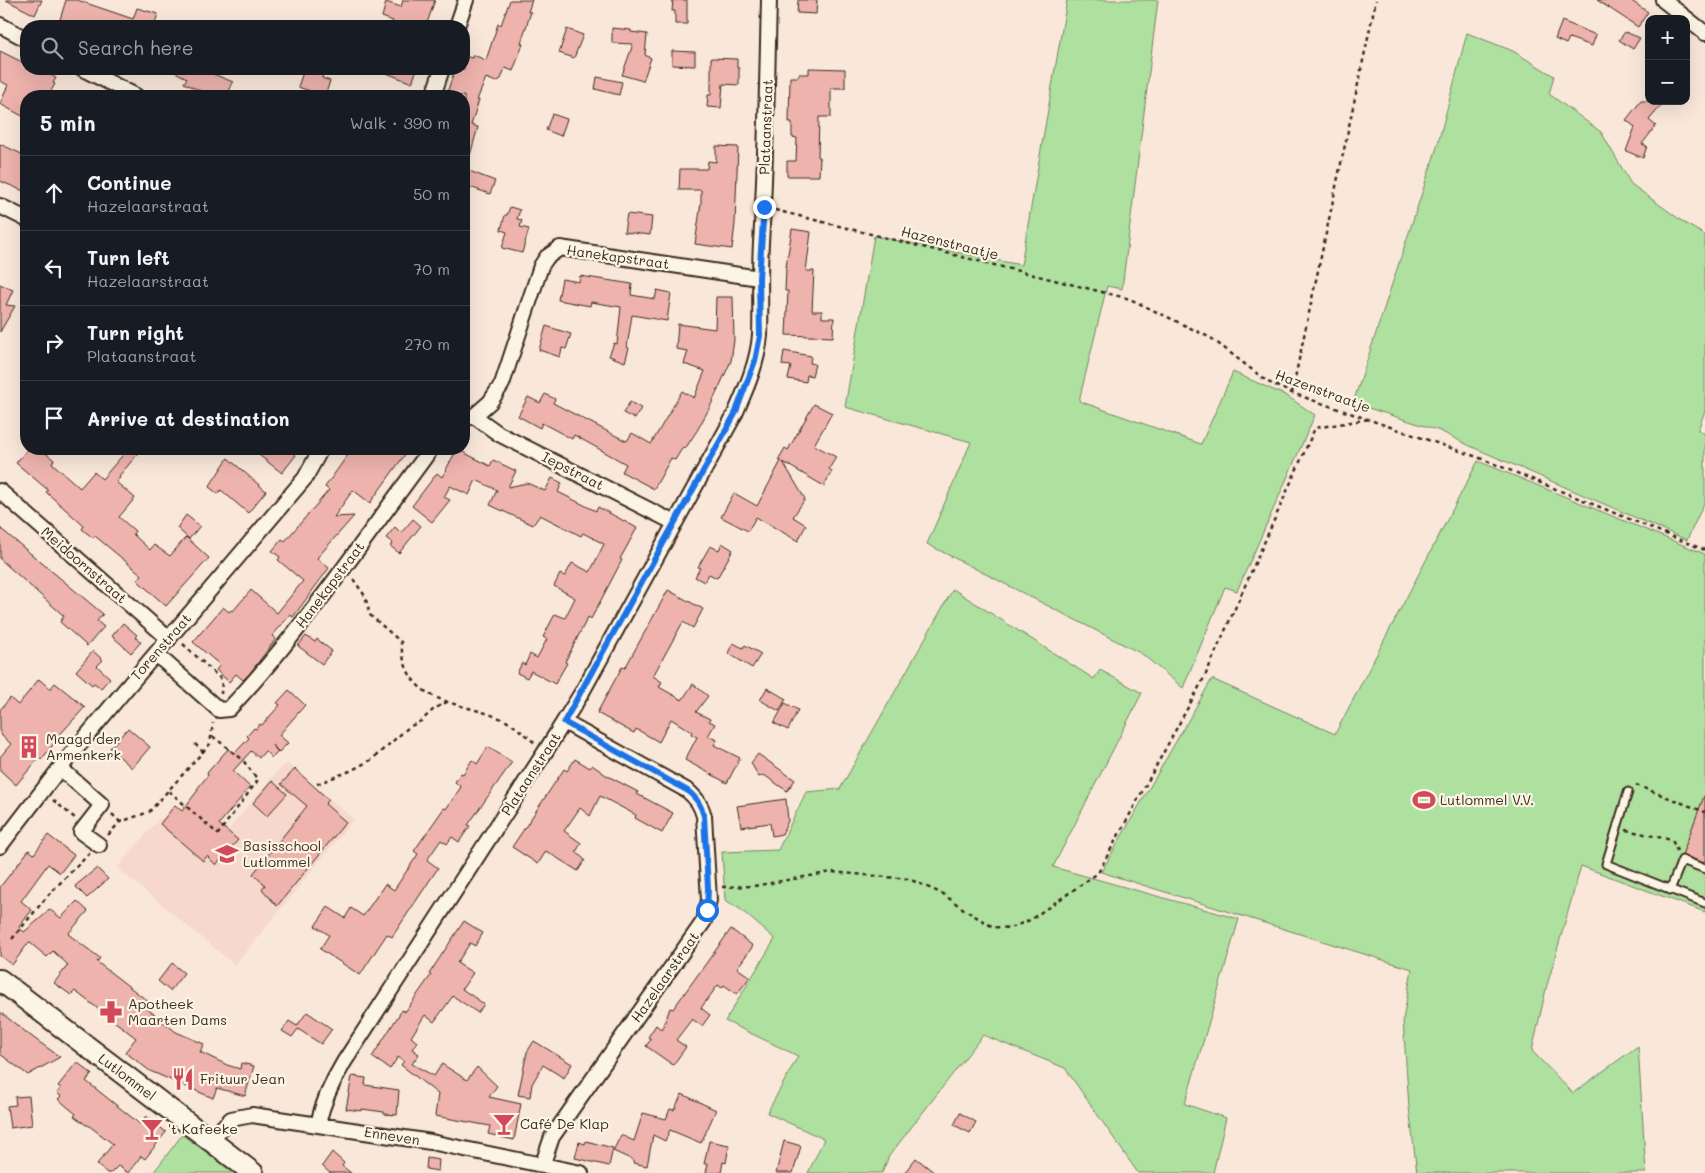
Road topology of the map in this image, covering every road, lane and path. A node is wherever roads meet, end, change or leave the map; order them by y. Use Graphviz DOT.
graph roads {
  1 [pos="466,0"];
  2 [pos="769,0"];
  3 [pos="1376,0"];
  4 [pos="1663,0"];
  5 [pos="459,20"];
  6 [pos="0,25"];
  7 [pos="1705,33"];
  8 [pos="20,36"];
  9 [pos="96,75"];
  10 [pos="440,75"];
  11 [pos="124,90"];
  12 [pos="435,90"];
  13 [pos="0,206"];
  14 [pos="764,207"];
  15 [pos="20,216"];
  16 [pos="759,278"];
  17 [pos="1292,393"];
  18 [pos="470,416"];
  19 [pos="470,418"];
  20 [pos="1370,418"];
  21 [pos="318,455"];
  22 [pos="426,455"];
  23 [pos="0,491"];
  24 [pos="675,524"];
  25 [pos="1705,550"];
  26 [pos="344,565"];
  27 [pos="171,637"];
  28 [pos="156,654"];
  29 [pos="447,702"];
  30 [pos="219,710"];
  31 [pos="564,722"];
  32 [pos="212,735"];
  33 [pos="195,744"];
  34 [pos="203,752"];
  35 [pos="545,752"];
  36 [pos="60,768"];
  37 [pos="317,784"];
  38 [pos="1634,784"];
  39 [pos="169,791"];
  40 [pos="42,792"];
  41 [pos="1628,792"];
  42 [pos="1705,812"];
  43 [pos="85,826"];
  44 [pos="1617,828"];
  45 [pos="98,845"];
  46 [pos="0,846"];
  47 [pos="1682,860"];
  48 [pos="1705,869"];
  49 [pos="708,888"];
  50 [pos="1670,890"];
  51 [pos="1705,904"];
  52 [pos="12,939"];
  53 [pos="0,980"];
  54 [pos="318,1124"];
  55 [pos="210,1140"];
  56 [pos="542,1166"];
  57 [pos="253,1173"];
  58 [pos="581,1173"];
  1 -- 5 [label="street"];
  2 -- 14 [label="street, Plataanstraat"];
  3 -- 17 [label="path"];
  4 -- 7 [label="street"];
  6 -- 8 [label="street"];
  9 -- 11 [label="street"];
  10 -- 12 [label="street"];
  13 -- 15 [label="street"];
  14 -- 16 [label="street, Plataanstraat"];
  14 -- 17 [label="path, Hazenstraatje"];
  16 -- 18 [label="street, Hanekapstraat"];
  16 -- 24 [label="street, Plataanstraat"];
  17 -- 20 [label="path, Hazenstraatje"];
  19 -- 24 [label="street, Iepstraat"];
  20 -- 25 [label="path, Hazenstraatje"];
  20 -- 49 [label="path"];
  21 -- 27 [label="street, Torenstraat"];
  22 -- 26 [label="street, Hanekapstraat"];
  23 -- 27 [label="street, Meidoornstraat"];
  24 -- 31 [label="street, Plataanstraat"];
  26 -- 29 [label="path"];
  26 -- 30 [label="street, Hanekapstraat"];
  27 -- 28 [label="street, Torenstraat"];
  27 -- 30 [label="path"];
  28 -- 30 [label="street"];
  28 -- 36 [label="street, Torenstraat"];
  29 -- 35 [label="path"];
  29 -- 37 [label="path"];
  30 -- 32 [label="path"];
  31 -- 35 [label="street, Plataanstraat"];
  31 -- 49 [label="street, Hazelaarstraat"];
  32 -- 34 [label="path"];
  32 -- 39 [label="path"];
  33 -- 34 [label="path"];
  34 -- 39 [label="path"];
  35 -- 54 [label="street, Plataanstraat"];
  36 -- 40 [label="street, Torenstraat"];
  36 -- 43 [label="street"];
  38 -- 42 [label="path"];
  39 -- 45 [label="path"];
  40 -- 43 [label="path"];
  40 -- 46 [label="street, Torenstraat"];
  41 -- 44 [label="lane"];
  43 -- 45 [label="street"];
  44 -- 47 [label="path"];
  44 -- 50 [label="lane"];
  45 -- 52 [label="path"];
  47 -- 48 [label="lane"];
  47 -- 50 [label="lane"];
  49 -- 56 [label="street, Hazelaarstraat"];
  50 -- 51 [label="lane"];
  53 -- 55 [label="main road, Lutlommel"];
  54 -- 55 [label="street, Enneven"];
  54 -- 56 [label="street, Enneven"];
  55 -- 57 [label="main road, Lutlommel"];
  56 -- 58 [label="street, Enneven"];
}
